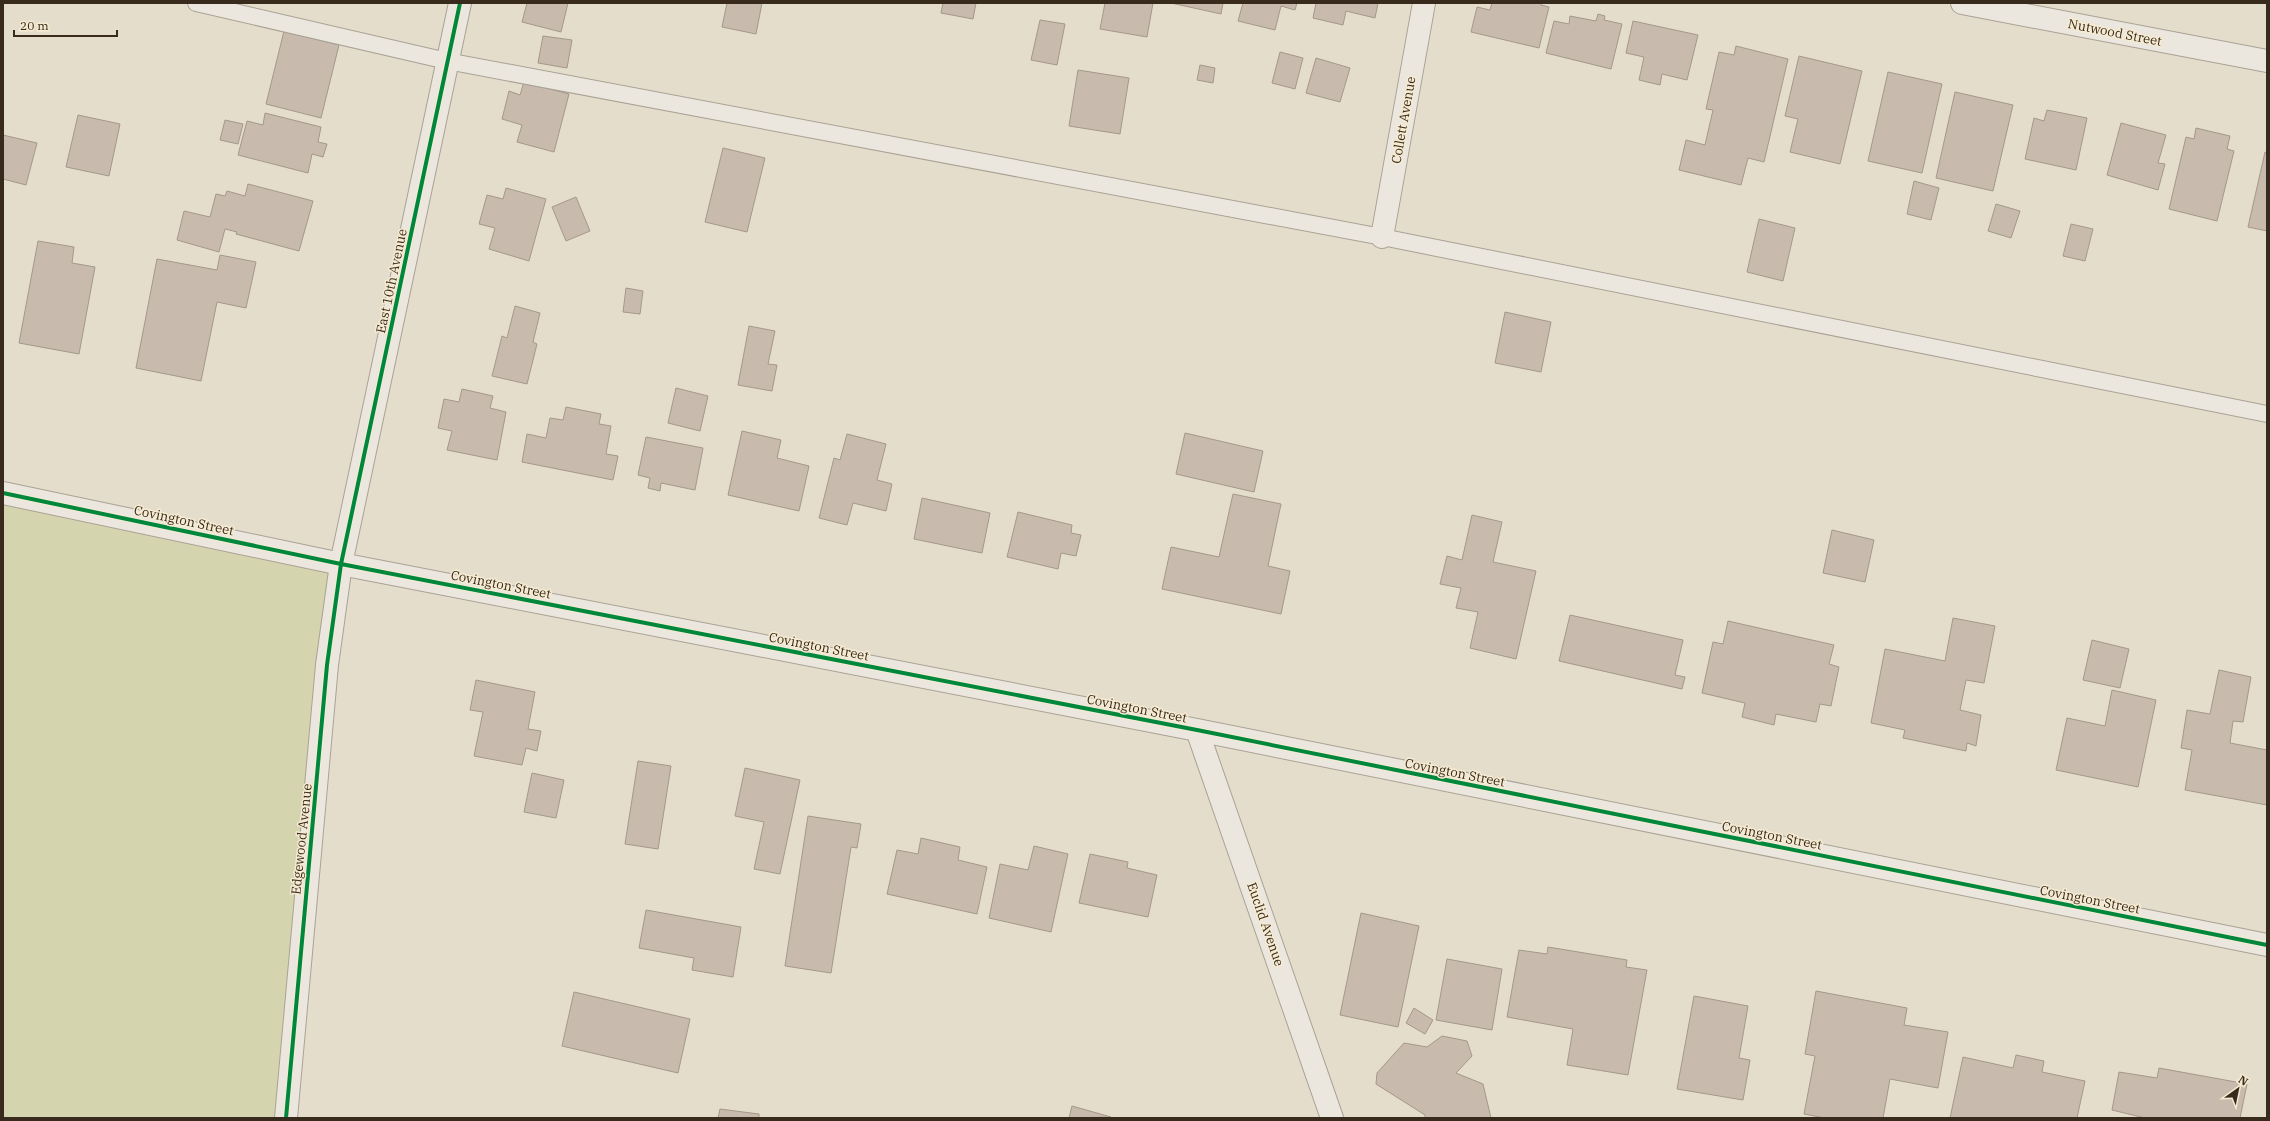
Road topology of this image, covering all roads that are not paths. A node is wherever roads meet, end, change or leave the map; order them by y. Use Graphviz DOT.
graph roads {
  1 [pos="196,3"];
  2 [pos="460,3"];
  3 [pos="1424,3"];
  4 [pos="1962,3"];
  5 [pos="447,61"];
  6 [pos="2267,61"];
  7 [pos="1382,237"];
  8 [pos="2267,414"];
  9 [pos="3,493"];
  10 [pos="341,564"];
  11 [pos="1197,730"];
  12 [pos="2267,945"];
  13 [pos="286,1118"];
  14 [pos="1332,1118"];
  1 -- 5 [label="lane"];
  2 -- 5 [label="street, East 10th Avenue"];
  3 -- 7 [label="street, Collett Avenue"];
  4 -- 6 [label="street, Nutwood Street"];
  5 -- 7 [label="lane"];
  5 -- 10 [label="street, East 10th Avenue"];
  7 -- 8 [label="lane"];
  9 -- 10 [label="street, Covington Street"];
  10 -- 11 [label="street, Covington Street"];
  10 -- 13 [label="street, Edgewood Avenue"];
  11 -- 12 [label="street, Covington Street"];
  11 -- 14 [label="street, Euclid Avenue"];
}
